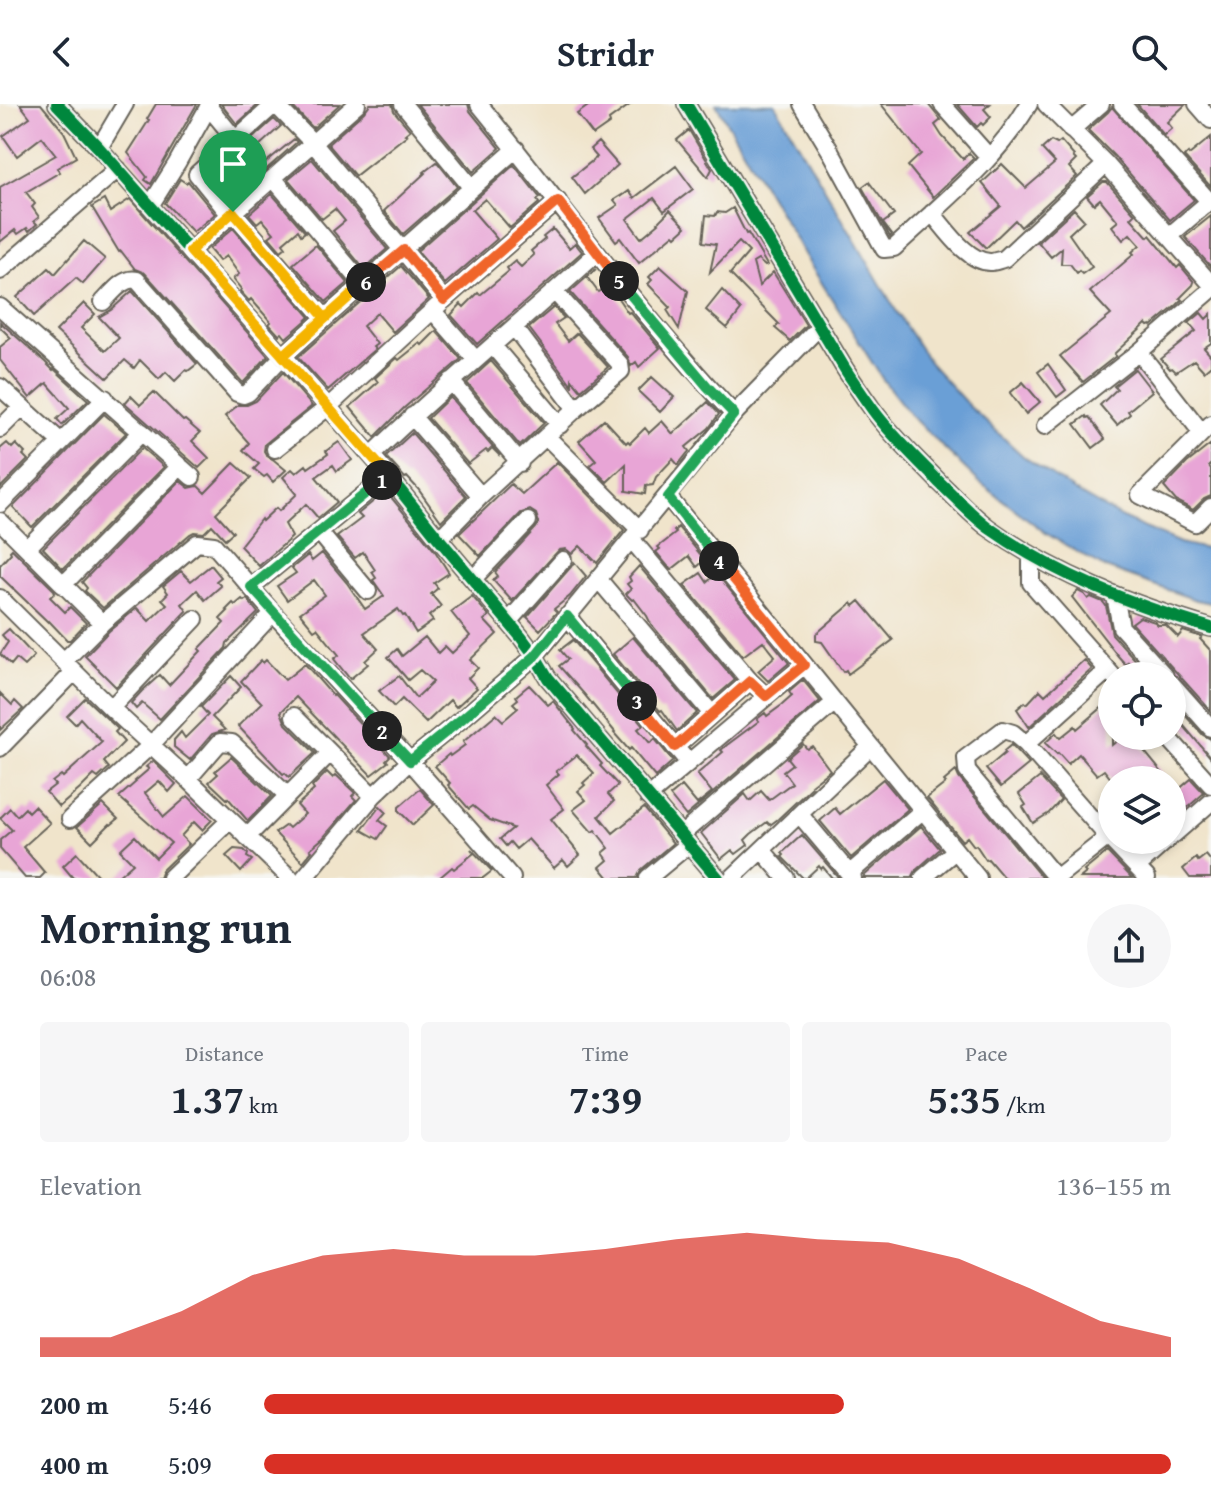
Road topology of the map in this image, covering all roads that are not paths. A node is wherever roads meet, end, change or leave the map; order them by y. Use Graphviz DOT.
graph roads {
  1 [pos="57,104"];
  2 [pos="125,104"];
  3 [pos="275,104"];
  4 [pos="357,104"];
  5 [pos="403,104"];
  6 [pos="479,104"];
  7 [pos="686,104"];
  8 [pos="802,104"];
  9 [pos="942,104"];
  10 [pos="1029,104"];
  11 [pos="1046,104"];
  12 [pos="1101,104"];
  13 [pos="1122,104"];
  14 [pos="1197,104"];
  15 [pos="209,105"];
  16 [pos="1211,120"];
  17 [pos="1071,130"];
  18 [pos="235,139"];
  19 [pos="313,143"];
  20 [pos="99,148"];
  21 [pos="516,149"];
  22 [pos="989,157"];
  23 [pos="177,163"];
  24 [pos="1106,164"];
  25 [pos="118,169"];
  26 [pos="197,174"];
  27 [pos="273,178"];
  28 [pos="471,187"];
  29 [pos="558,201"];
  30 [pos="1210,201"];
  31 [pos="150,206"];
  32 [pos="932,213"];
  33 [pos="231,214"];
  34 [pos="1170,235"];
  35 [pos="404,250"];
  36 [pos="190,251"];
  37 [pos="597,253"];
  38 [pos="0,271"];
  39 [pos="1210,282"];
  40 [pos="363,284"];
  41 [pos="555,292"];
  42 [pos="103,302"];
  43 [pos="439,305"];
  44 [pos="0,307"];
  45 [pos="325,318"];
  46 [pos="514,327"];
  47 [pos="819,327"];
  48 [pos="493,346"];
  49 [pos="1139,352"];
  50 [pos="283,356"];
  51 [pos="476,360"];
  52 [pos="451,381"];
  53 [pos="0,387"];
  54 [pos="105,398"];
  55 [pos="22,407"];
  56 [pos="328,407"];
  57 [pos="576,409"];
  58 [pos="734,414"];
  59 [pos="412,416"];
  60 [pos="560,425"];
  61 [pos="1045,426"];
  62 [pos="1207,428"];
  63 [pos="0,429"];
  64 [pos="142,432"];
  65 [pos="547,437"];
  66 [pos="61,442"];
  67 [pos="275,449"];
  68 [pos="372,455"];
  69 [pos="520,463"];
  70 [pos="388,475"];
  71 [pos="481,496"];
  72 [pos="668,497"];
  73 [pos="0,504"];
  74 [pos="1211,507"];
  75 [pos="0,521"];
  76 [pos="528,521"];
  77 [pos="319,532"];
  78 [pos="636,535"];
  79 [pos="439,539"];
  80 [pos="27,548"];
  81 [pos="1031,555"];
  82 [pos="563,560"];
  83 [pos="473,579"];
  84 [pos="599,580"];
  85 [pos="63,585"];
  86 [pos="251,587"];
  87 [pos="368,591"];
  88 [pos="1115,596"];
  89 [pos="0,598"];
  90 [pos="273,613"];
  91 [pos="567,616"];
  92 [pos="195,619"];
  93 [pos="508,622"];
  94 [pos="102,623"];
  95 [pos="1211,628"];
  96 [pos="535,656"];
  97 [pos="1100,662"];
  98 [pos="1152,662"];
  99 [pos="804,665"];
  100 [pos="69,667"];
  101 [pos="750,681"];
  102 [pos="1098,683"];
  103 [pos="766,696"];
  104 [pos="1186,700"];
  105 [pos="835,702"];
  106 [pos="111,708"];
  107 [pos="712,714"];
  108 [pos="294,716"];
  109 [pos="1211,728"];
  110 [pos="1026,744"];
  111 [pos="150,746"];
  112 [pos="675,747"];
  113 [pos="870,747"];
  114 [pos="0,748"];
  115 [pos="1180,750"];
  116 [pos="330,753"];
  117 [pos="410,761"];
  118 [pos="688,762"];
  119 [pos="188,779"];
  120 [pos="1211,785"];
  121 [pos="287,795"];
  122 [pos="373,796"];
  123 [pos="648,797"];
  124 [pos="1211,802"];
  125 [pos="922,811"];
  126 [pos="800,815"];
  127 [pos="70,819"];
  128 [pos="229,821"];
  129 [pos="1186,824"];
  130 [pos="1098,826"];
  131 [pos="247,837"];
  132 [pos="685,840"];
  133 [pos="1098,845"];
  134 [pos="762,850"];
  135 [pos="955,851"];
  136 [pos="1125,854"];
  137 [pos="1156,854"];
  138 [pos="1142,872"];
  139 [pos="851,876"];
  140 [pos="170,878"];
  141 [pos="290,878"];
  142 [pos="304,878"];
  143 [pos="512,878"];
  144 [pos="648,878"];
  145 [pos="718,878"];
  146 [pos="732,878"];
  147 [pos="786,878"];
  148 [pos="923,878"];
  149 [pos="978,878"];
  150 [pos="1056,878"];
  1 -- 20 [label="street"];
  2 -- 20 [label="street"];
  3 -- 18 [label="street"];
  3 -- 19 [label="street"];
  4 -- 19 [label="street"];
  5 -- 28 [label="street"];
  6 -- 21 [label="street"];
  7 -- 47 [label="street"];
  8 -- 32 [label="street"];
  9 -- 22 [label="street"];
  10 -- 22 [label="street"];
  11 -- 17 [label="street"];
  12 -- 17 [label="street"];
  13 -- 30 [label="street"];
  14 -- 16 [label="street"];
  15 -- 18 [label="street"];
  15 -- 23 [label="street"];
  17 -- 24 [label="street"];
  18 -- 26 [label="street"];
  19 -- 27 [label="street"];
  19 -- 35 [label="street"];
  20 -- 25 [label="street"];
  21 -- 28 [label="street"];
  21 -- 29 [label="street"];
  22 -- 32 [label="street"];
  23 -- 26 [label="street"];
  23 -- 31 [label="street"];
  24 -- 32 [label="street"];
  24 -- 34 [label="street"];
  25 -- 31 [label="street"];
  25 -- 38 [label="street"];
  26 -- 33 [label="street"];
  27 -- 33 [label="street"];
  27 -- 40 [label="street"];
  28 -- 35 [label="street"];
  29 -- 37 [label="street"];
  29 -- 43 [label="street"];
  30 -- 34 [label="street"];
  31 -- 36 [label="street"];
  33 -- 36 [label="street"];
  33 -- 45 [label="street"];
  34 -- 39 [label="street"];
  35 -- 40 [label="street"];
  35 -- 43 [label="street"];
  36 -- 50 [label="street"];
  37 -- 41 [label="street"];
  37 -- 58 [label="street"];
  39 -- 49 [label="street"];
  40 -- 45 [label="street"];
  41 -- 46 [label="street"];
  41 -- 57 [label="street"];
  42 -- 50 [label="street"];
  43 -- 51 [label="street"];
  43 -- 56 [label="street"];
  44 -- 54 [label="street"];
  45 -- 50 [label="street"];
  46 -- 48 [label="street"];
  46 -- 57 [label="street"];
  47 -- 58 [label="street"];
  47 -- 81 [label="street"];
  48 -- 51 [label="street"];
  48 -- 60 [label="street"];
  49 -- 61 [label="street"];
  49 -- 62 [label="street"];
  50 -- 56 [label="street"];
  51 -- 52 [label="street"];
  52 -- 59 [label="street"];
  52 -- 69 [label="street"];
  53 -- 55 [label="street"];
  54 -- 64 [label="street"];
  54 -- 66 [label="street"];
  55 -- 63 [label="street"];
  55 -- 66 [label="street"];
  56 -- 67 [label="street"];
  56 -- 68 [label="street"];
  57 -- 60 [label="street"];
  58 -- 72 [label="street"];
  59 -- 68 [label="street"];
  59 -- 71 [label="street"];
  60 -- 65 [label="street"];
  62 -- 74 [label="street"];
  64 -- 80 [label="street"];
  64 -- 85 [label="street"];
  65 -- 69 [label="street"];
  65 -- 78 [label="street"];
  66 -- 73 [label="street"];
  68 -- 70 [label="street"];
  69 -- 71 [label="street"];
  70 -- 77 [label="street"];
  70 -- 79 [label="street"];
  71 -- 79 [label="street"];
  72 -- 78 [label="street"];
  72 -- 99 [label="street"];
  75 -- 80 [label="street"];
  76 -- 83 [label="street"];
  77 -- 86 [label="street"];
  77 -- 87 [label="street"];
  78 -- 84 [label="street"];
  78 -- 101 [label="street"];
  79 -- 83 [label="street"];
  80 -- 85 [label="street"];
  81 -- 88 [label="street"];
  81 -- 97 [label="street"];
  82 -- 93 [label="street"];
  83 -- 93 [label="street"];
  84 -- 91 [label="street"];
  84 -- 107 [label="street"];
  85 -- 94 [label="street"];
  86 -- 90 [label="street"];
  86 -- 94 [label="street"];
  88 -- 95 [label="street"];
  88 -- 98 [label="street"];
  89 -- 100 [label="street"];
  90 -- 111 [label="street"];
  90 -- 117 [label="street"];
  91 -- 96 [label="street"];
  91 -- 112 [label="street"];
  92 -- 106 [label="street"];
  93 -- 96 [label="street"];
  94 -- 100 [label="street"];
  96 -- 117 [label="street"];
  96 -- 123 [label="street"];
  99 -- 103 [label="street"];
  99 -- 105 [label="street"];
  100 -- 106 [label="street"];
  100 -- 114 [label="street"];
  101 -- 103 [label="street"];
  101 -- 107 [label="street"];
  102 -- 110 [label="street"];
  103 -- 118 [label="street"];
  104 -- 109 [label="street"];
  105 -- 113 [label="street"];
  105 -- 132 [label="street"];
  106 -- 111 [label="street"];
  107 -- 112 [label="street"];
  108 -- 116 [label="street"];
  110 -- 130 [label="street"];
  110 -- 150 [label="street"];
  111 -- 119 [label="street"];
  111 -- 127 [label="street"];
  112 -- 118 [label="street"];
  113 -- 125 [label="street"];
  113 -- 126 [label="street"];
  115 -- 120 [label="street"];
  116 -- 121 [label="street"];
  116 -- 122 [label="street"];
  117 -- 122 [label="street"];
  117 -- 143 [label="street"];
  118 -- 123 [label="street"];
  119 -- 121 [label="street"];
  119 -- 128 [label="street"];
  121 -- 131 [label="street"];
  122 -- 142 [label="street"];
  123 -- 132 [label="street"];
  124 -- 129 [label="street"];
  125 -- 135 [label="street"];
  125 -- 139 [label="street"];
  126 -- 134 [label="street"];
  126 -- 139 [label="street"];
  128 -- 131 [label="street"];
  128 -- 140 [label="street"];
  131 -- 141 [label="street"];
  132 -- 144 [label="street"];
  132 -- 145 [label="street"];
  133 -- 150 [label="street"];
  134 -- 146 [label="street"];
  134 -- 147 [label="street"];
  135 -- 148 [label="street"];
  135 -- 149 [label="street"];
  136 -- 138 [label="street"];
  137 -- 138 [label="street"];
}
